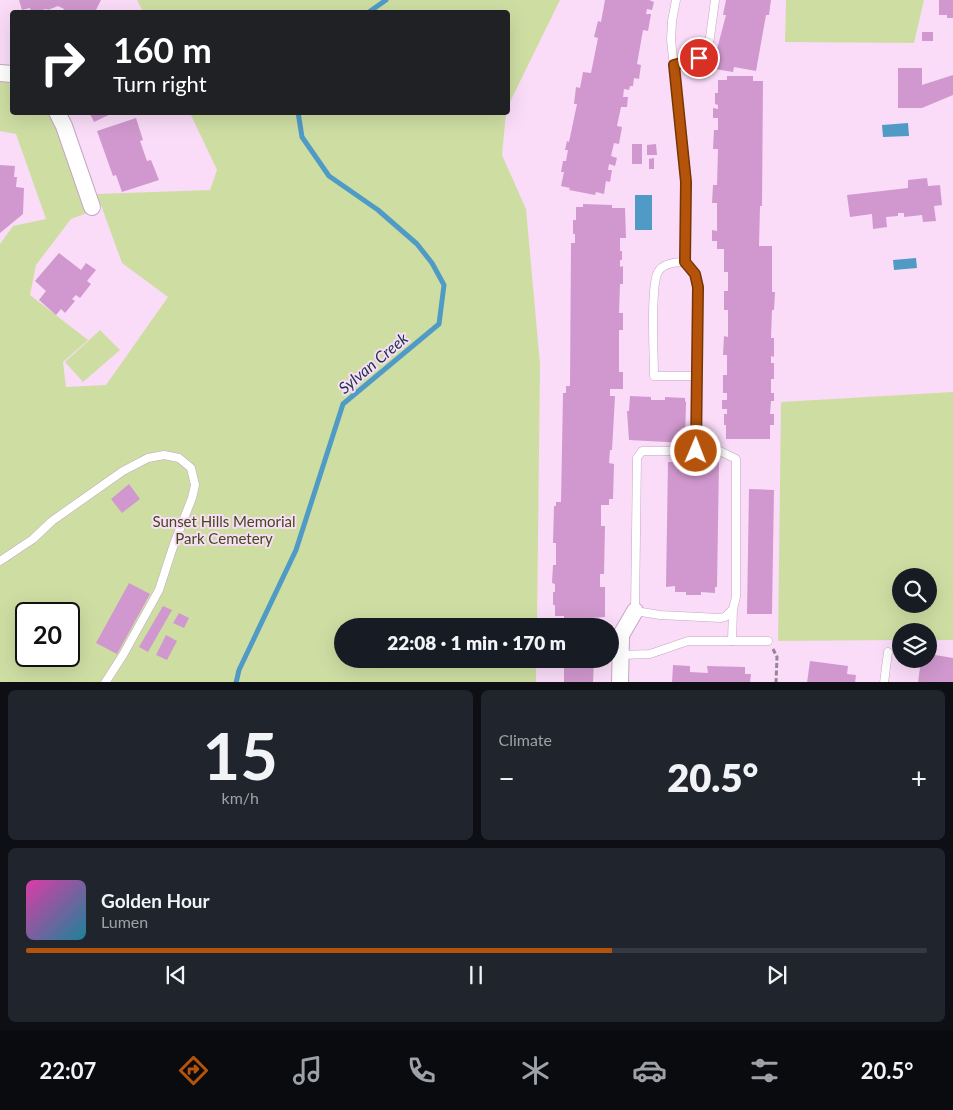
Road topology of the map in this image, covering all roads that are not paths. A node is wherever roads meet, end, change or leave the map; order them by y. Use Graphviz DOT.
graph roads {
  1 [pos="676,0"];
  2 [pos="715,0"];
  3 [pos="674,65"];
  4 [pos="58,115"];
  5 [pos="92,207"];
  6 [pos="685,262"];
  7 [pos="697,376"];
  8 [pos="696,451"];
  9 [pos="0,561"];
  10 [pos="733,609"];
  11 [pos="635,611"];
  12 [pos="732,641"];
  13 [pos="768,642"];
  14 [pos="888,652"];
  15 [pos="620,655"];
  16 [pos="105,682"];
  17 [pos="620,682"];
  18 [pos="884,682"];
  1 -- 3 [label="lane"];
  2 -- 3 [label="lane"];
  3 -- 6 [label="lane"];
  4 -- 5 [label="street"];
  6 -- 7 [label="lane"];
  6 -- 7 [label="lane"];
  7 -- 8 [label="lane"];
  8 -- 10 [label="lane"];
  8 -- 11 [label="lane"];
  9 -- 16 [label="lane"];
  10 -- 11 [label="lane"];
  10 -- 12 [label="lane"];
  11 -- 15 [label="street"];
  12 -- 13 [label="lane"];
  12 -- 15 [label="lane"];
  14 -- 18 [label="lane"];
  15 -- 17 [label="street"];
}
